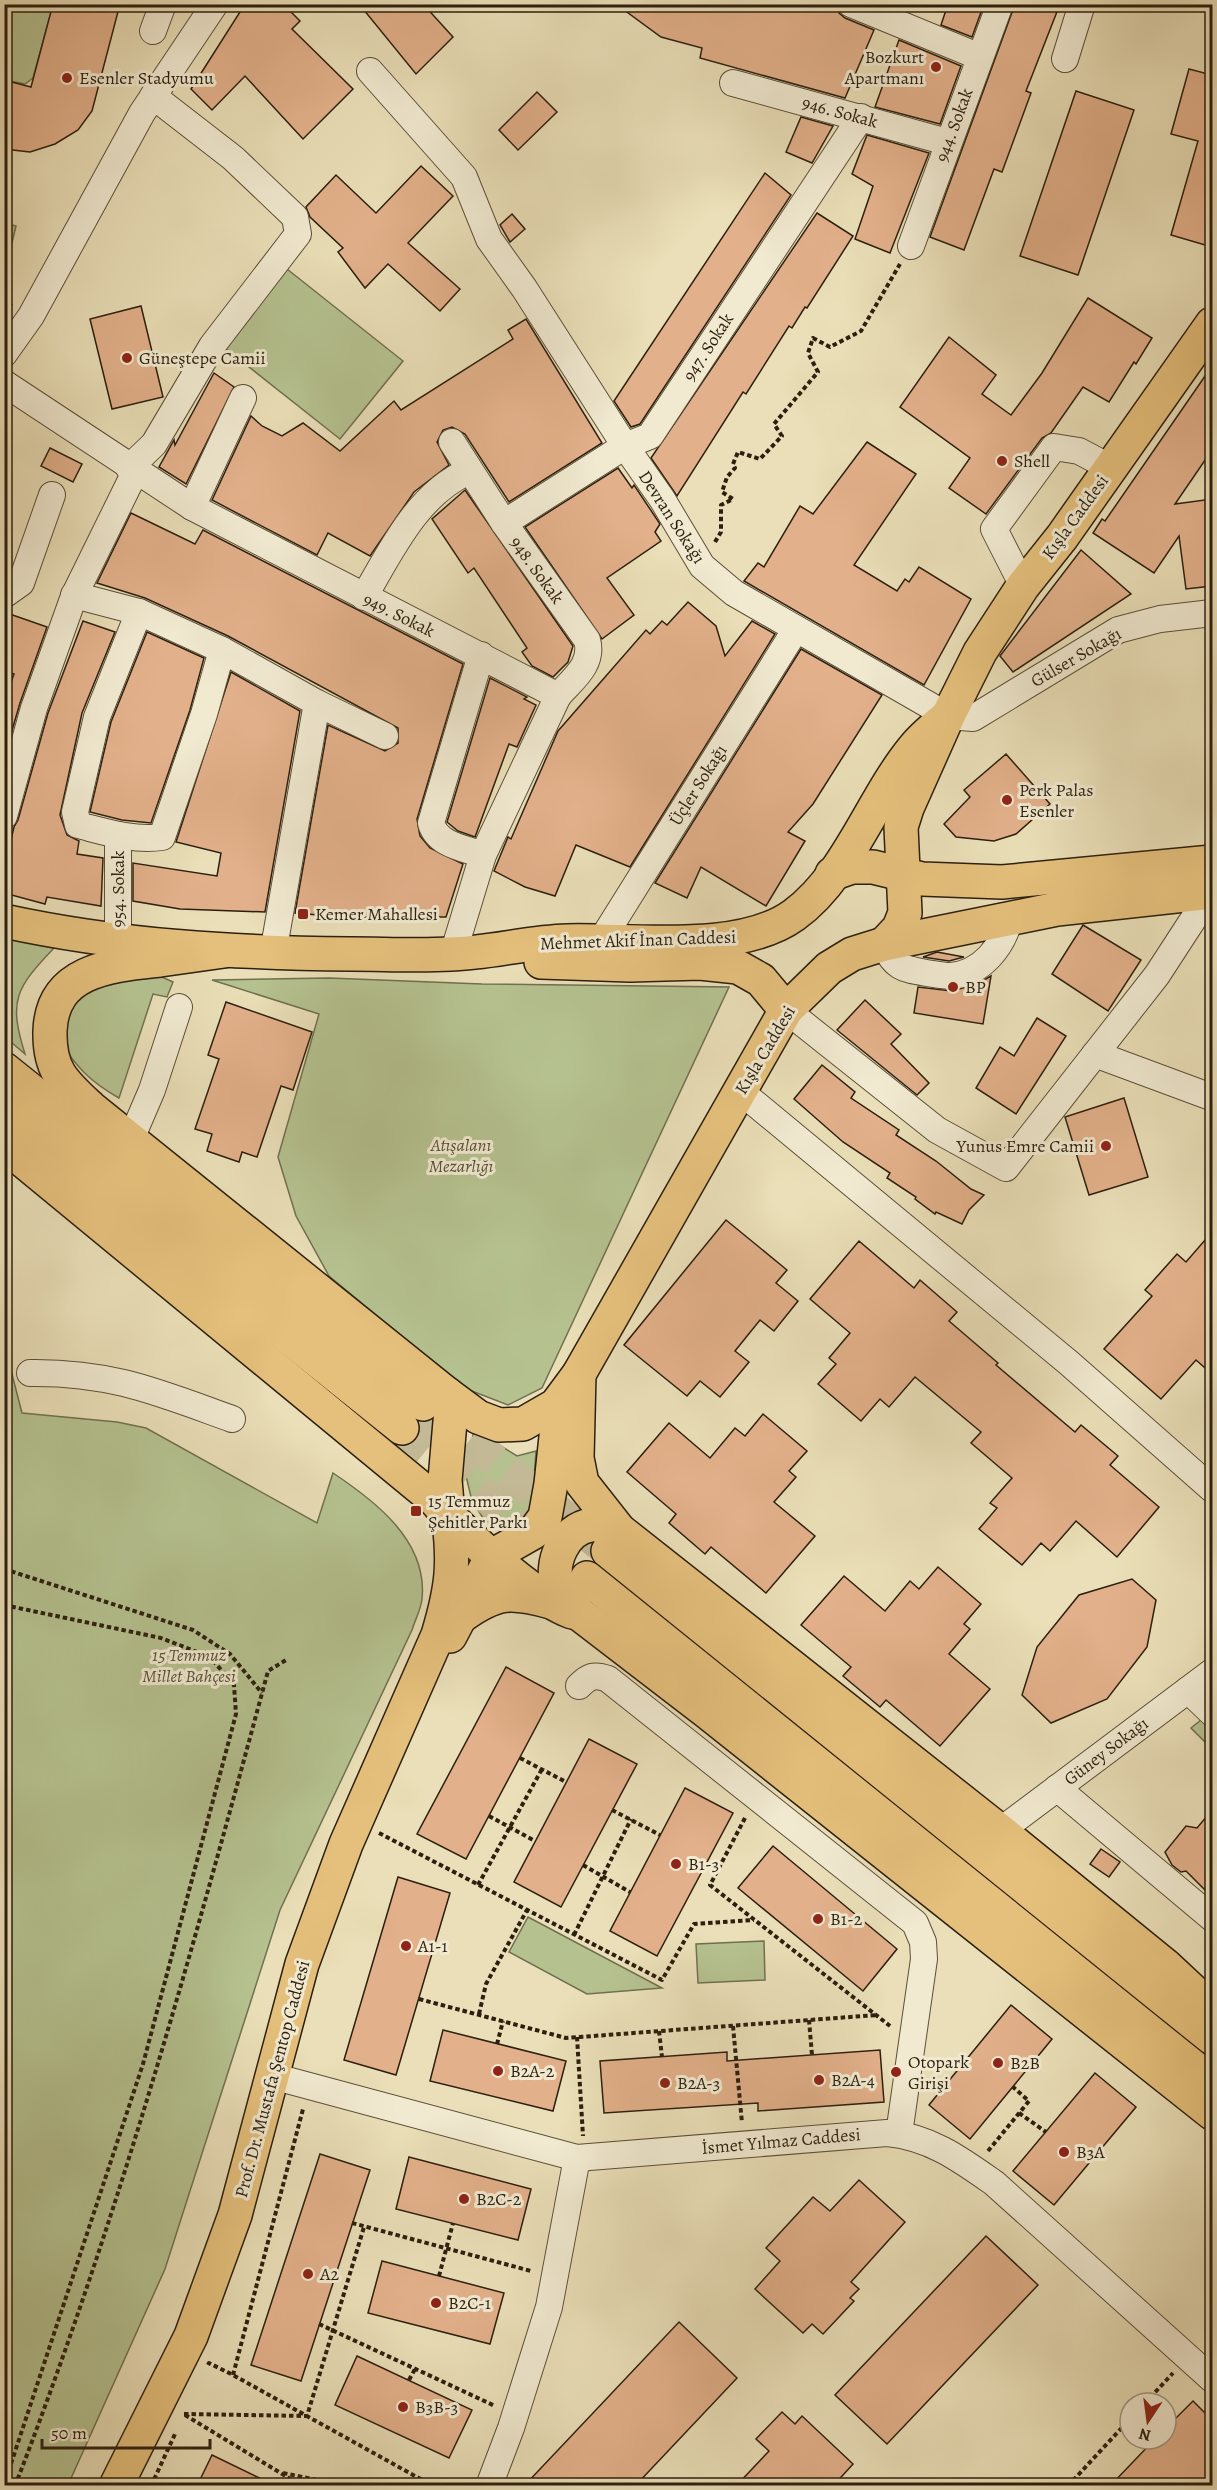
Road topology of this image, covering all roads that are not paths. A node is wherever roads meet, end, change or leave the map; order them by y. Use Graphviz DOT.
graph roads {
  1 [pos="163,4"];
  2 [pos="215,4"];
  3 [pos="851,4"];
  4 [pos="1000,4"];
  5 [pos="1082,4"];
  6 [pos="153,31"];
  7 [pos="980,57"];
  8 [pos="1065,59"];
  9 [pos="370,71"];
  10 [pos="733,83"];
  11 [pos="153,96"];
  12 [pos="861,117"];
  13 [pos="947,142"];
  14 [pos="911,246"];
  15 [pos="1212,325"];
  16 [pos="4,354"];
  17 [pos="4,383"];
  18 [pos="243,398"];
  19 [pos="452,442"];
  20 [pos="625,446"];
  21 [pos="1112,468"];
  22 [pos="132,470"];
  23 [pos="469,471"];
  24 [pos="52,495"];
  25 [pos="192,507"];
  26 [pos="504,523"];
  27 [pos="1023,586"];
  28 [pos="4,595"];
  29 [pos="74,596"];
  30 [pos="364,597"];
  31 [pos="139,612"];
  32 [pos="1212,613"];
  33 [pos="796,629"];
  34 [pos="222,650"];
  35 [pos="481,655"];
  36 [pos="558,696"];
  37 [pos="317,703"];
  38 [pos="948,716"];
  39 [pos="385,736"];
  40 [pos="4,816"];
  41 [pos="118,835"];
  42 [pos="483,855"];
  43 [pos="832,874"];
  44 [pos="904,875"];
  45 [pos="1212,882"];
  46 [pos="1010,918"];
  47 [pos="4,921"];
  48 [pos="601,941"];
  49 [pos="118,942"];
  50 [pos="884,944"];
  51 [pos="224,951"];
  52 [pos="273,953"];
  53 [pos="453,954"];
  54 [pos="179,1006"];
  55 [pos="786,1010"];
  56 [pos="1095,1054"];
  57 [pos="4,1069"];
  58 [pos="740,1091"];
  59 [pos="1212,1094"];
  60 [pos="4,1110"];
  61 [pos="131,1139"];
  62 [pos="4,1145"];
  63 [pos="30,1373"];
  64 [pos="579,1374"];
  65 [pos="435,1399"];
  66 [pos="232,1419"];
  67 [pos="402,1428"];
  68 [pos="1212,1489"];
  69 [pos="448,1515"];
  70 [pos="614,1540"];
  71 [pos="492,1556"];
  72 [pos="588,1578"];
  73 [pos="551,1602"];
  74 [pos="463,1615"];
  75 [pos="582,1616"];
  76 [pos="424,1671"];
  77 [pos="1212,1672"];
  78 [pos="579,1686"];
  79 [pos="1188,1690"];
  80 [pos="1212,1713"];
  81 [pos="1056,1788"];
  82 [pos="1000,1830"];
  83 [pos="1212,1918"];
  84 [pos="1212,2009"];
  85 [pos="1212,2038"];
  86 [pos="272,2076"];
  87 [pos="1212,2082"];
  88 [pos="1212,2113"];
  89 [pos="899,2134"];
  90 [pos="581,2157"];
  91 [pos="1212,2379"];
  92 [pos="116,2486"];
  93 [pos="489,2486"];
  1 -- 6 [label="street"];
  2 -- 11 [label="street"];
  3 -- 7 [label="street"];
  4 -- 7 [label="street, 944. Sokak"];
  5 -- 8 [label="street"];
  7 -- 13 [label="street, 944. Sokak"];
  9 -- 20 [label="street, Devran Sokağı"];
  10 -- 12 [label="street, 946. Sokak"];
  11 -- 16 [label="street"];
  11 -- 22 [label="street"];
  12 -- 13 [label="street, 946. Sokak"];
  12 -- 20 [label="street, 947. Sokak"];
  13 -- 14 [label="street, 944. Sokak"];
  15 -- 21 [label="main road, Kışla Caddesi"];
  17 -- 22 [label="street, 949. Sokak"];
  18 -- 25 [label="street"];
  19 -- 23 [label="street, 948. Sokak"];
  20 -- 26 [label="street, 947. Sokak"];
  20 -- 33 [label="street, Devran Sokağı"];
  21 -- 27 [label="main road, Kışla Caddesi"];
  21 -- 27 [label="street"];
  22 -- 25 [label="street, 949. Sokak"];
  22 -- 29 [label="street"];
  23 -- 26 [label="street, 948. Sokak"];
  23 -- 30 [label="street"];
  24 -- 28 [label="street"];
  25 -- 30 [label="street, 949. Sokak"];
  26 -- 36 [label="street, 948. Sokak"];
  27 -- 38 [label="main road, Kışla Caddesi"];
  29 -- 31 [label="street"];
  29 -- 40 [label="street"];
  30 -- 35 [label="street, 949. Sokak"];
  31 -- 34 [label="street"];
  31 -- 41 [label="street"];
  32 -- 38 [label="street, Gülser Sokağı"];
  33 -- 38 [label="street, Devran Sokağı"];
  33 -- 48 [label="street, Üçler Sokağı"];
  34 -- 37 [label="street"];
  34 -- 41 [label="street"];
  35 -- 36 [label="street, 949. Sokak"];
  35 -- 42 [label="street"];
  36 -- 42 [label="street"];
  37 -- 39 [label="street"];
  37 -- 52 [label="street"];
  38 -- 43 [label="main road, Kışla Caddesi"];
  38 -- 44 [label="main road, Kışla Caddesi"];
  41 -- 49 [label="street, 954. Sokak"];
  42 -- 53 [label="street"];
  43 -- 44 [label="main road"];
  43 -- 48 [label="main road, Mehmet Akif İnan Caddesi"];
  44 -- 45 [label="main road"];
  44 -- 50 [label="main road, Kışla Caddesi"];
  45 -- 46 [label="main road"];
  45 -- 56 [label="street"];
  46 -- 50 [label="main road"];
  46 -- 50 [label="street"];
  47 -- 49 [label="main road, Mehmet Akif İnan Caddesi"];
  48 -- 53 [label="main road, Mehmet Akif İnan Caddesi"];
  49 -- 51 [label="main road, Mehmet Akif İnan Caddesi"];
  50 -- 55 [label="main road, Kışla Caddesi"];
  51 -- 52 [label="main road, Mehmet Akif İnan Caddesi"];
  51 -- 61 [label="main road"];
  52 -- 53 [label="main road, Mehmet Akif İnan Caddesi"];
  53 -- 55 [label="main road"];
  54 -- 61 [label="street"];
  55 -- 56 [label="street"];
  55 -- 58 [label="main road, Kışla Caddesi"];
  56 -- 59 [label="street"];
  57 -- 65 [label="main road"];
  58 -- 64 [label="main road, Kışla Caddesi"];
  58 -- 68 [label="street"];
  60 -- 67 [label="main road"];
  61 -- 65 [label="main road"];
  62 -- 69 [label="main road"];
  63 -- 66 [label="street"];
  64 -- 65 [label="main road"];
  64 -- 70 [label="main road"];
  64 -- 71 [label="main road"];
  65 -- 69 [label="main road"];
  69 -- 71 [label="main road"];
  69 -- 76 [label="main road"];
  70 -- 75 [label="main road"];
  70 -- 82 [label="main road"];
  70 -- 85 [label="main road"];
  71 -- 73 [label="main road"];
  71 -- 74 [label="main road"];
  72 -- 87 [label="main road"];
  73 -- 74 [label="main road"];
  73 -- 75 [label="main road"];
  74 -- 76 [label="main road"];
  75 -- 88 [label="main road"];
  76 -- 86 [label="main road, Prof. Dr. Mustafa Şentop Caddesi"];
  77 -- 79 [label="street, Güney Sokağı"];
  78 -- 89 [label="street"];
  79 -- 80 [label="street"];
  79 -- 81 [label="street, Güney Sokağı"];
  81 -- 82 [label="street, Güney Sokağı"];
  81 -- 83 [label="street"];
  82 -- 84 [label="main road"];
  86 -- 90 [label="street, İsmet Yılmaz Caddesi"];
  86 -- 92 [label="main road, Prof. Dr. Mustafa Şentop Caddesi"];
  89 -- 90 [label="street, İsmet Yılmaz Caddesi"];
  89 -- 91 [label="street, İsmet Yılmaz Caddesi"];
  90 -- 93 [label="street"];
}
